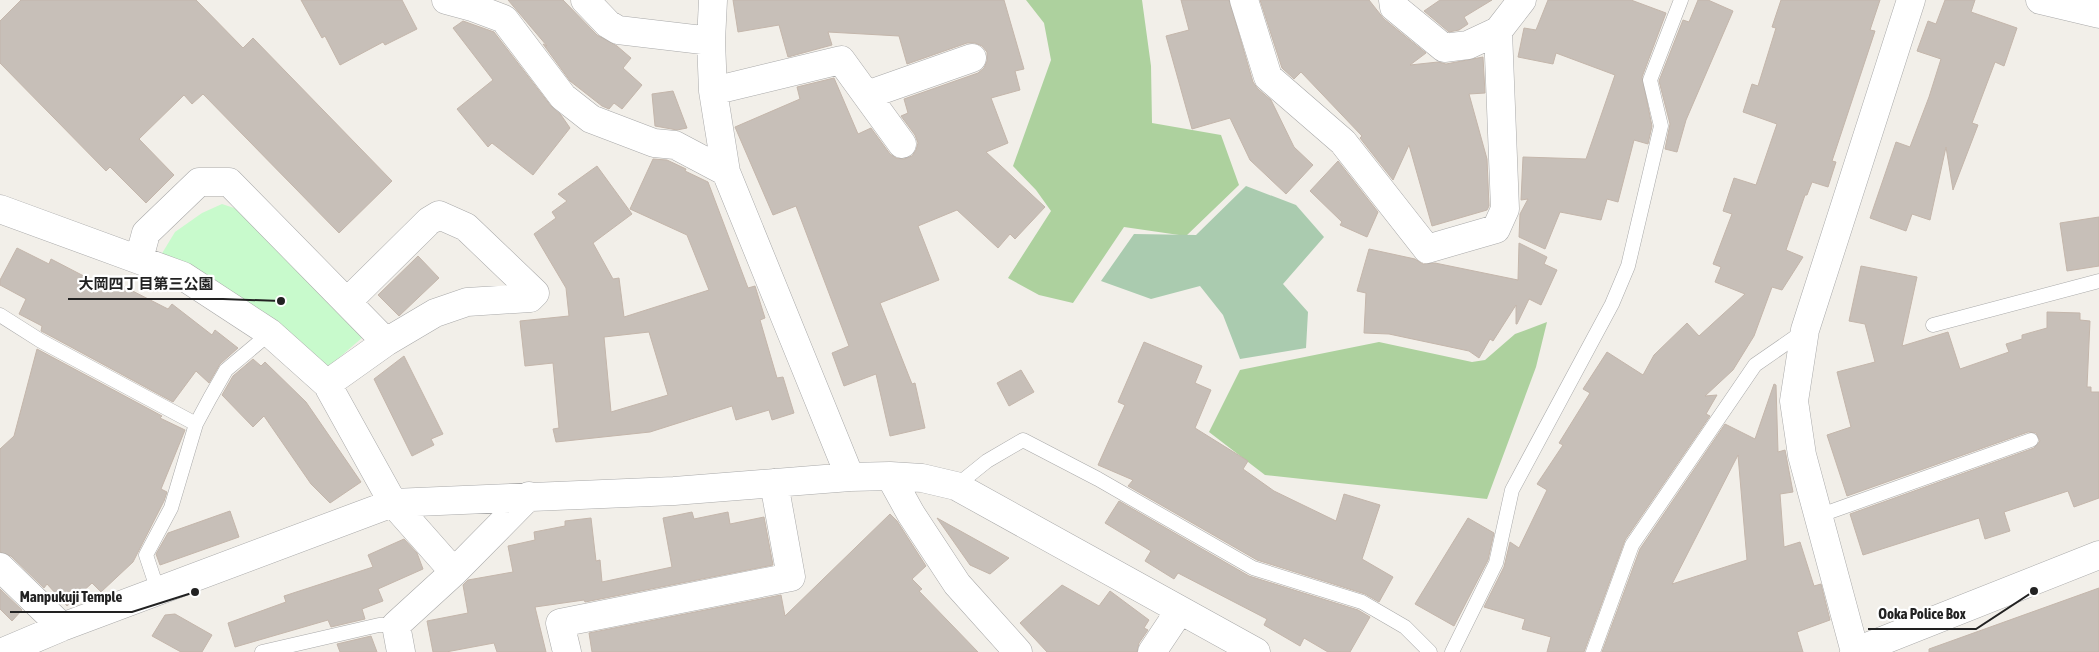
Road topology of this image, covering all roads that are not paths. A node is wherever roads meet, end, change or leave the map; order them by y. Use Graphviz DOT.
graph roads {
  1 [pos="446,0"];
  2 [pos="585,0"];
  3 [pos="713,0"];
  4 [pos="1244,0"];
  5 [pos="1393,0"];
  6 [pos="1522,0"];
  7 [pos="1681,0"];
  8 [pos="1911,0"];
  9 [pos="2040,0"];
  10 [pos="2099,14"];
  11 [pos="1498,31"];
  12 [pos="712,41"];
  13 [pos="972,58"];
  14 [pos="713,91"];
  15 [pos="867,96"];
  16 [pos="902,144"];
  17 [pos="726,172"];
  18 [pos="0,209"];
  19 [pos="139,258"];
  20 [pos="2099,281"];
  21 [pos="348,301"];
  22 [pos="0,314"];
  23 [pos="1933,325"];
  24 [pos="1805,330"];
  25 [pos="270,333"];
  26 [pos="386,342"];
  27 [pos="327,384"];
  28 [pos="196,424"];
  29 [pos="2031,440"];
  30 [pos="890,476"];
  31 [pos="850,477"];
  32 [pos="774,483"];
  33 [pos="956,486"];
  34 [pos="529,496"];
  35 [pos="393,503"];
  36 [pos="1818,516"];
  37 [pos="2099,555"];
  38 [pos="0,567"];
  39 [pos="454,572"];
  40 [pos="158,591"];
  41 [pos="1180,610"];
  42 [pos="396,626"];
  43 [pos="62,627"];
  44 [pos="3,652"];
  45 [pos="262,652"];
  46 [pos="401,652"];
  47 [pos="567,652"];
  48 [pos="1018,652"];
  49 [pos="1152,652"];
  50 [pos="1256,652"];
  51 [pos="1430,652"];
  52 [pos="1452,652"];
  53 [pos="1593,652"];
  54 [pos="1855,652"];
  1 -- 17 [label="street"];
  2 -- 12 [label="street"];
  3 -- 12 [label="street"];
  4 -- 11 [label="street"];
  5 -- 11 [label="street"];
  6 -- 11 [label="street"];
  7 -- 52 [label="lane"];
  8 -- 24 [label="street"];
  9 -- 10 [label="street"];
  12 -- 14 [label="street"];
  13 -- 15 [label="street"];
  14 -- 15 [label="street"];
  14 -- 17 [label="street"];
  15 -- 16 [label="street"];
  17 -- 31 [label="street"];
  18 -- 19 [label="street"];
  19 -- 21 [label="street"];
  19 -- 25 [label="street"];
  20 -- 23 [label="lane"];
  21 -- 26 [label="street"];
  21 -- 26 [label="street"];
  22 -- 28 [label="lane"];
  24 -- 36 [label="street"];
  24 -- 53 [label="lane"];
  25 -- 27 [label="street"];
  25 -- 28 [label="lane"];
  26 -- 27 [label="street"];
  27 -- 35 [label="street"];
  28 -- 40 [label="lane"];
  29 -- 36 [label="lane"];
  30 -- 31 [label="street"];
  30 -- 33 [label="street"];
  30 -- 48 [label="street"];
  31 -- 32 [label="street"];
  32 -- 34 [label="street"];
  32 -- 47 [label="street"];
  33 -- 41 [label="street"];
  33 -- 51 [label="lane"];
  34 -- 35 [label="street"];
  34 -- 39 [label="street"];
  35 -- 39 [label="street"];
  35 -- 40 [label="street"];
  36 -- 54 [label="street"];
  37 -- 54 [label="street"];
  38 -- 43 [label="street"];
  39 -- 42 [label="street"];
  40 -- 43 [label="street"];
  41 -- 49 [label="street"];
  41 -- 50 [label="street"];
  42 -- 45 [label="lane"];
  42 -- 46 [label="street"];
  43 -- 44 [label="street"];
}
